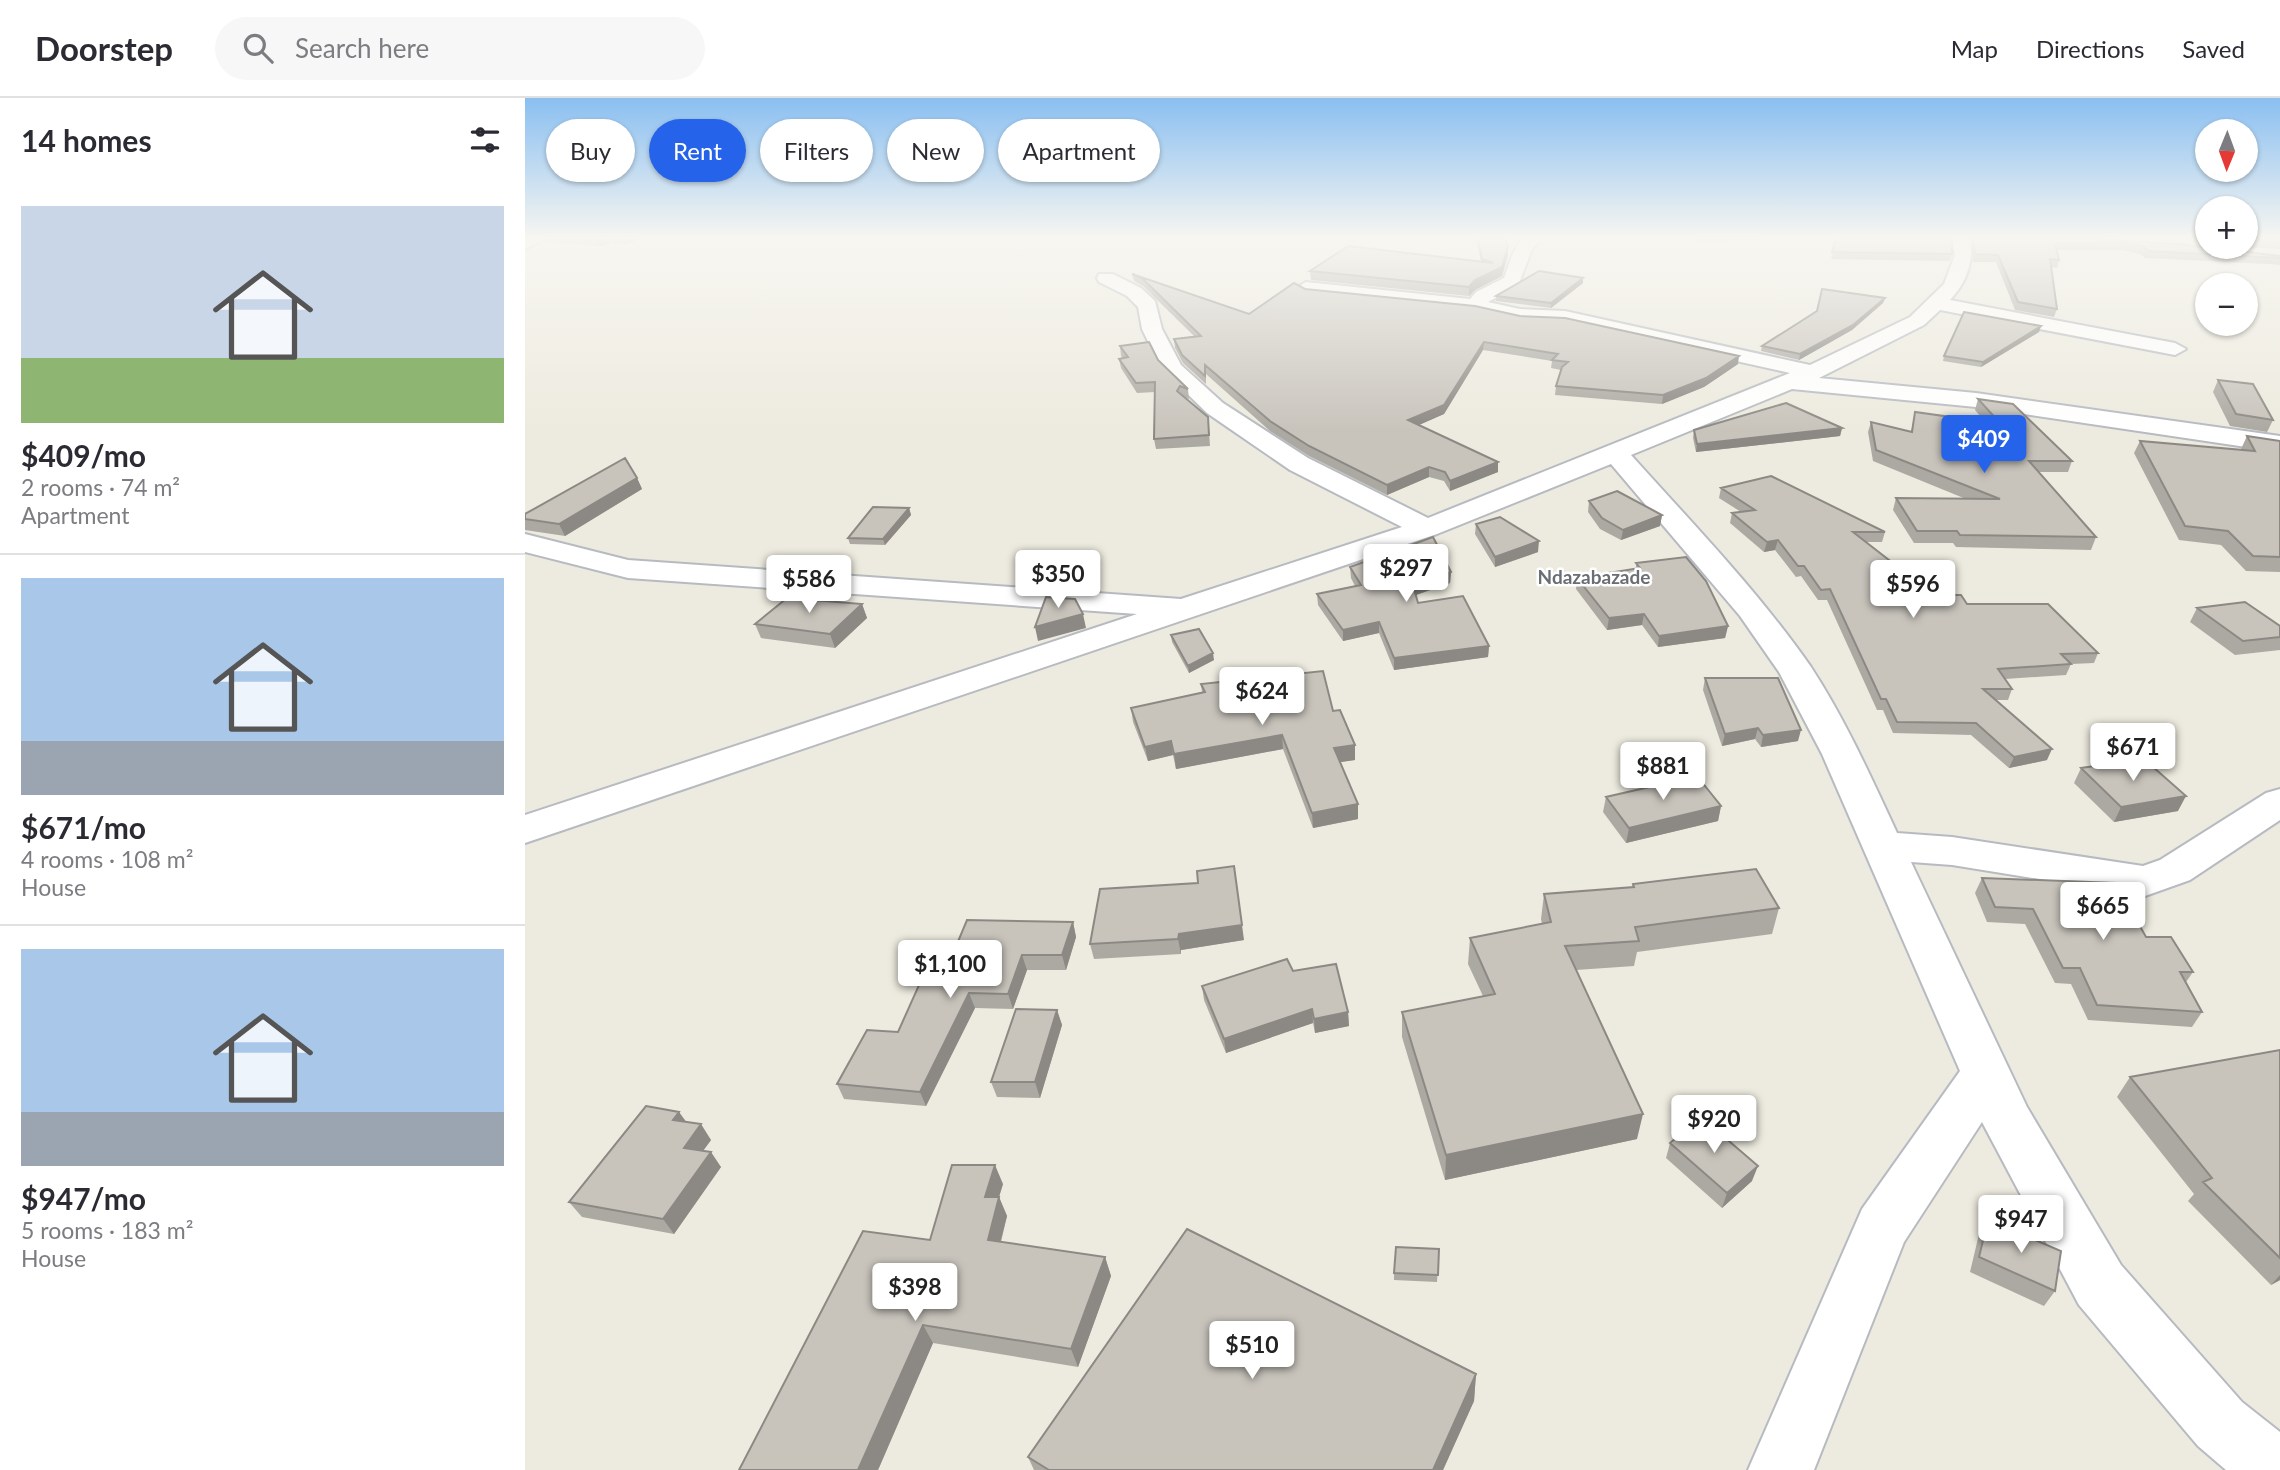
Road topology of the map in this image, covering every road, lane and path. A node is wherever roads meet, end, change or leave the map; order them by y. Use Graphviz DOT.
graph roads {
  1 [pos="1146,303"];
  2 [pos="1400,303"];
  3 [pos="1459,303"];
  4 [pos="1935,303"];
  5 [pos="1475,305"];
  6 [pos="1384,312"];
  7 [pos="2175,349"];
  8 [pos="1801,377"];
  9 [pos="2280,444"];
  10 [pos="1615,453"];
  11 [pos="1427,528"];
  12 [pos="525,543"];
  13 [pos="1193,608"];
  14 [pos="2280,802"];
  15 [pos="525,829"];
  16 [pos="1882,846"];
  17 [pos="1986,1074"];
  18 [pos="1781,1470"];
  19 [pos="2276,1470"];
  1 -- 11 [label="street"];
  2 -- 6 [label="street"];
  3 -- 5 [label="street"];
  4 -- 7 [label="street"];
  4 -- 8 [label="street"];
  5 -- 8 [label="street"];
  8 -- 9 [label="street"];
  8 -- 10 [label="street"];
  10 -- 11 [label="street"];
  10 -- 16 [label="street"];
  11 -- 13 [label="street"];
  12 -- 13 [label="street"];
  13 -- 15 [label="street"];
  14 -- 16 [label="street"];
  16 -- 17 [label="street"];
  17 -- 18 [label="street"];
  17 -- 19 [label="street"];
}
